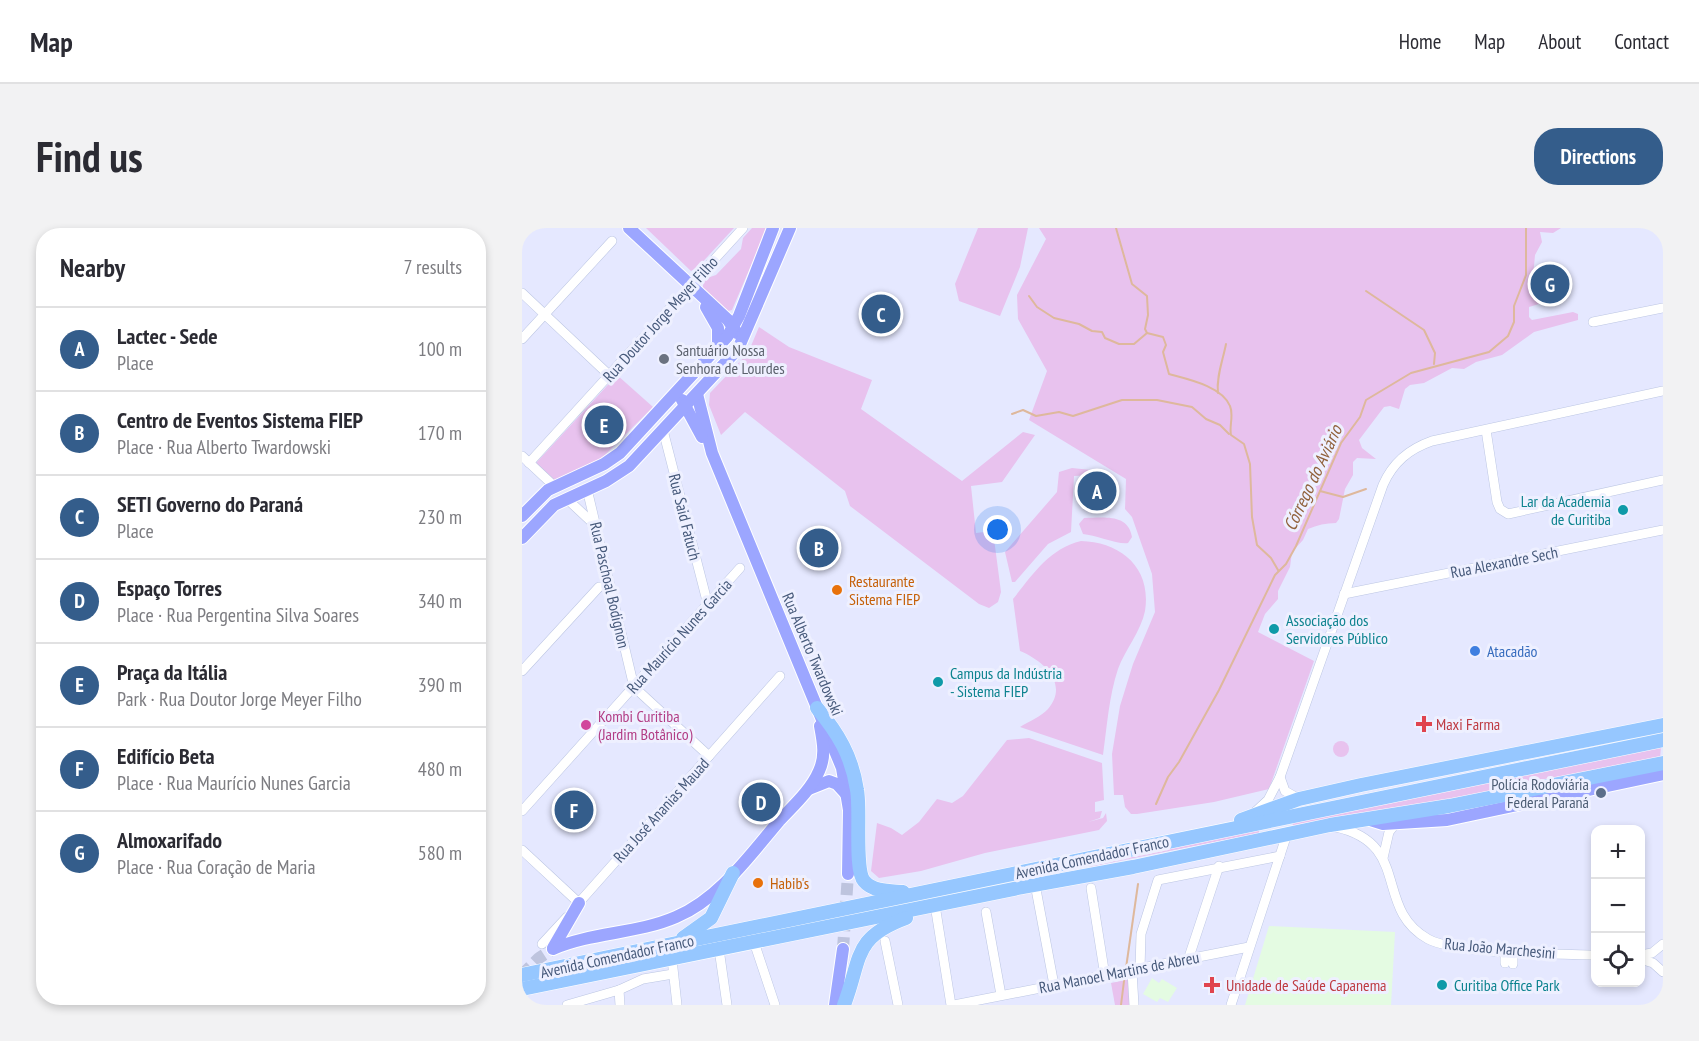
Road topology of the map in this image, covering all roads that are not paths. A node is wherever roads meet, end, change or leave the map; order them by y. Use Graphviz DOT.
graph roads {
  1 [pos="629,228"];
  2 [pos="743,228"];
  3 [pos="773,228"];
  4 [pos="790,228"];
  5 [pos="612,241"];
  6 [pos="759,260"];
  7 [pos="774,266"];
  8 [pos="689,287"];
  9 [pos="522,293"];
  10 [pos="1663,308"];
  11 [pos="545,314"];
  12 [pos="1593,322"];
  13 [pos="734,328"];
  14 [pos="522,339"];
  15 [pos="718,347"];
  16 [pos="738,349"];
  17 [pos="609,375"];
  18 [pos="686,382"];
  19 [pos="1663,391"];
  20 [pos="697,393"];
  21 [pos="684,407"];
  22 [pos="663,430"];
  23 [pos="1486,430"];
  24 [pos="712,453"];
  25 [pos="526,460"];
  26 [pos="1663,480"];
  27 [pos="554,486"];
  28 [pos="587,489"];
  29 [pos="566,498"];
  30 [pos="522,516"];
  31 [pos="596,526"];
  32 [pos="1663,530"];
  33 [pos="523,536"];
  34 [pos="740,568"];
  35 [pos="599,586"];
  36 [pos="1344,594"];
  37 [pos="708,605"];
  38 [pos="522,671"];
  39 [pos="780,676"];
  40 [pos="634,687"];
  41 [pos="817,708"];
  42 [pos="1663,725"];
  43 [pos="1662,740"];
  44 [pos="709,756"];
  45 [pos="1661,772"];
  46 [pos="1280,777"];
  47 [pos="1340,790"];
  48 [pos="806,791"];
  49 [pos="1406,793"];
  50 [pos="848,796"];
  51 [pos="1299,799"];
  52 [pos="522,811"];
  53 [pos="1409,812"];
  54 [pos="1248,817"];
  55 [pos="1366,819"];
  56 [pos="1396,824"];
  57 [pos="1330,825"];
  58 [pos="1213,833"];
  59 [pos="1287,834"];
  60 [pos="522,850"];
  61 [pos="1280,856"];
  62 [pos="1383,858"];
  63 [pos="1219,866"];
  64 [pos="734,873"];
  65 [pos="848,874"];
  66 [pos="1035,884"];
  67 [pos="1091,888"];
  68 [pos="926,902"];
  69 [pos="579,903"];
  70 [pos="987,912"];
  71 [pos="589,938"];
  72 [pos="885,941"];
  73 [pos="754,942"];
  74 [pos="674,944"];
  75 [pos="1663,944"];
  76 [pos="1250,948"];
  77 [pos="719,949"];
  78 [pos="843,949"];
  79 [pos="1509,951"];
  80 [pos="1591,955"];
  81 [pos="1645,956"];
  82 [pos="672,959"];
  83 [pos="1645,959"];
  84 [pos="1188,960"];
  85 [pos="1509,963"];
  86 [pos="651,970"];
  87 [pos="1134,970"];
  88 [pos="1663,972"];
  89 [pos="673,974"];
  90 [pos="522,975"];
  91 [pos="1108,975"];
  92 [pos="1054,985"];
  93 [pos="522,989"];
  94 [pos="619,990"];
  95 [pos="1001,995"];
  96 [pos="971,1004"];
  97 [pos="567,1005"];
  98 [pos="620,1005"];
  99 [pos="677,1005"];
  100 [pos="727,1005"];
  101 [pos="775,1005"];
  102 [pos="835,1005"];
  103 [pos="843,1005"];
  104 [pos="898,1005"];
  105 [pos="953,1005"];
  106 [pos="1134,1005"];
  107 [pos="1231,1005"];
  1 -- 8 [label="main road"];
  2 -- 8 [label="street, Rua Doutor Jorge Meyer Filho"];
  3 -- 6 [label="main road"];
  4 -- 7 [label="main road"];
  5 -- 11 [label="street"];
  6 -- 7 [label="main road"];
  6 -- 13 [label="main road"];
  7 -- 16 [label="main road"];
  8 -- 13 [label="main road"];
  8 -- 15 [label="main road"];
  8 -- 17 [label="street, Rua Doutor Jorge Meyer Filho"];
  9 -- 11 [label="street"];
  10 -- 12 [label="street"];
  11 -- 14 [label="street"];
  11 -- 17 [label="street"];
  13 -- 15 [label="main road"];
  13 -- 16 [label="main road"];
  15 -- 18 [label="main road"];
  16 -- 20 [label="main road"];
  17 -- 25 [label="street, Rua Doutor Jorge Meyer Filho"];
  18 -- 21 [label="main road"];
  18 -- 27 [label="main road"];
  19 -- 23 [label="street"];
  20 -- 21 [label="main road"];
  20 -- 24 [label="main road, Rua Alberto Twardowski"];
  21 -- 22 [label="main road"];
  21 -- 24 [label="main road, Rua Alberto Twardowski"];
  22 -- 28 [label="main road"];
  22 -- 37 [label="street, Rua Said Fatuch"];
  23 -- 26 [label="street"];
  23 -- 36 [label="street"];
  24 -- 41 [label="main road, Rua Alberto Twardowski"];
  25 -- 27 [label="street"];
  27 -- 30 [label="main road"];
  28 -- 29 [label="main road"];
  28 -- 31 [label="street, Rua Paschoal Bodignon"];
  29 -- 31 [label="street"];
  29 -- 33 [label="main road"];
  31 -- 40 [label="street, Rua Paschoal Bodignon"];
  32 -- 36 [label="street, Rua Alexandre Sech"];
  34 -- 37 [label="street, Rua Maurício Nunes Garcia"];
  35 -- 38 [label="street"];
  36 -- 46 [label="street"];
  37 -- 40 [label="street, Rua Maurício Nunes Garcia"];
  39 -- 44 [label="street, Rua José Ananias Mauad"];
  40 -- 44 [label="street"];
  40 -- 52 [label="street, Rua Maurício Nunes Garcia"];
  41 -- 48 [label="main road"];
  41 -- 50 [label="main road, Rua Alberto Twardowski"];
  41 -- 68 [label="highway"];
  42 -- 47 [label="highway"];
  43 -- 49 [label="highway, Avenida Comendador Franco"];
  44 -- 69 [label="street, Rua José Ananias Mauad"];
  45 -- 53 [label="highway, Avenida Comendador Franco"];
  45 -- 56 [label="main road, Avenida Comendador Franco"];
  46 -- 51 [label="street"];
  46 -- 54 [label="street"];
  47 -- 49 [label="highway"];
  47 -- 51 [label="highway"];
  48 -- 50 [label="main road"];
  48 -- 64 [label="main road"];
  49 -- 58 [label="highway, Avenida Comendador Franco"];
  50 -- 65 [label="main road, Rua Alberto Twardowski"];
  51 -- 54 [label="highway"];
  53 -- 55 [label="highway, Avenida Comendador Franco"];
  53 -- 56 [label="street"];
  54 -- 58 [label="highway"];
  55 -- 56 [label="main road, Avenida Comendador Franco"];
  55 -- 57 [label="highway, Avenida Comendador Franco"];
  56 -- 62 [label="street"];
  57 -- 59 [label="highway, Avenida Comendador Franco"];
  57 -- 62 [label="street, Rua João Marchesini"];
  58 -- 68 [label="highway, Avenida Comendador Franco"];
  59 -- 61 [label="street"];
  59 -- 66 [label="highway, Avenida Comendador Franco"];
  60 -- 69 [label="street"];
  61 -- 63 [label="street"];
  61 -- 76 [label="street"];
  62 -- 79 [label="street, Rua João Marchesini"];
  63 -- 84 [label="street"];
  63 -- 87 [label="street"];
  64 -- 71 [label="main road"];
  64 -- 74 [label="highway"];
  66 -- 68 [label="highway, Avenida Comendador Franco"];
  66 -- 92 [label="street"];
  67 -- 91 [label="street"];
  68 -- 73 [label="highway, Avenida Comendador Franco"];
  68 -- 74 [label="highway, Avenida Comendador Franco"];
  68 -- 103 [label="highway"];
  68 -- 105 [label="street"];
  69 -- 71 [label="main road"];
  69 -- 71 [label="main road"];
  70 -- 95 [label="street"];
  72 -- 104 [label="street"];
  73 -- 77 [label="highway, Avenida Comendador Franco"];
  73 -- 101 [label="street"];
  74 -- 90 [label="highway, Avenida Comendador Franco"];
  75 -- 81 [label="street"];
  76 -- 84 [label="street, Rua Manoel Martins de Abreu"];
  76 -- 107 [label="street"];
  77 -- 82 [label="highway, Avenida Comendador Franco"];
  77 -- 100 [label="street"];
  78 -- 102 [label="main road"];
  79 -- 80 [label="street, Rua João Marchesini"];
  79 -- 85 [label="street"];
  82 -- 86 [label="highway, Avenida Comendador Franco"];
  82 -- 89 [label="street"];
  83 -- 88 [label="street"];
  84 -- 87 [label="street, Rua Manoel Martins de Abreu"];
  86 -- 89 [label="street, Avenida Comendador Franco"];
  86 -- 93 [label="highway, Avenida Comendador Franco"];
  86 -- 94 [label="street, Avenida Comendador Franco"];
  87 -- 91 [label="street, Rua Manoel Martins de Abreu"];
  87 -- 106 [label="street"];
  89 -- 99 [label="street"];
  91 -- 92 [label="street, Rua Manoel Martins de Abreu"];
  92 -- 95 [label="street, Rua Manoel Martins de Abreu"];
  94 -- 97 [label="street, Avenida Comendador Franco"];
  94 -- 98 [label="street"];
  95 -- 96 [label="street, Rua Manoel Martins de Abreu"];
  96 -- 105 [label="street, Rua Manoel Martins de Abreu"];
}
